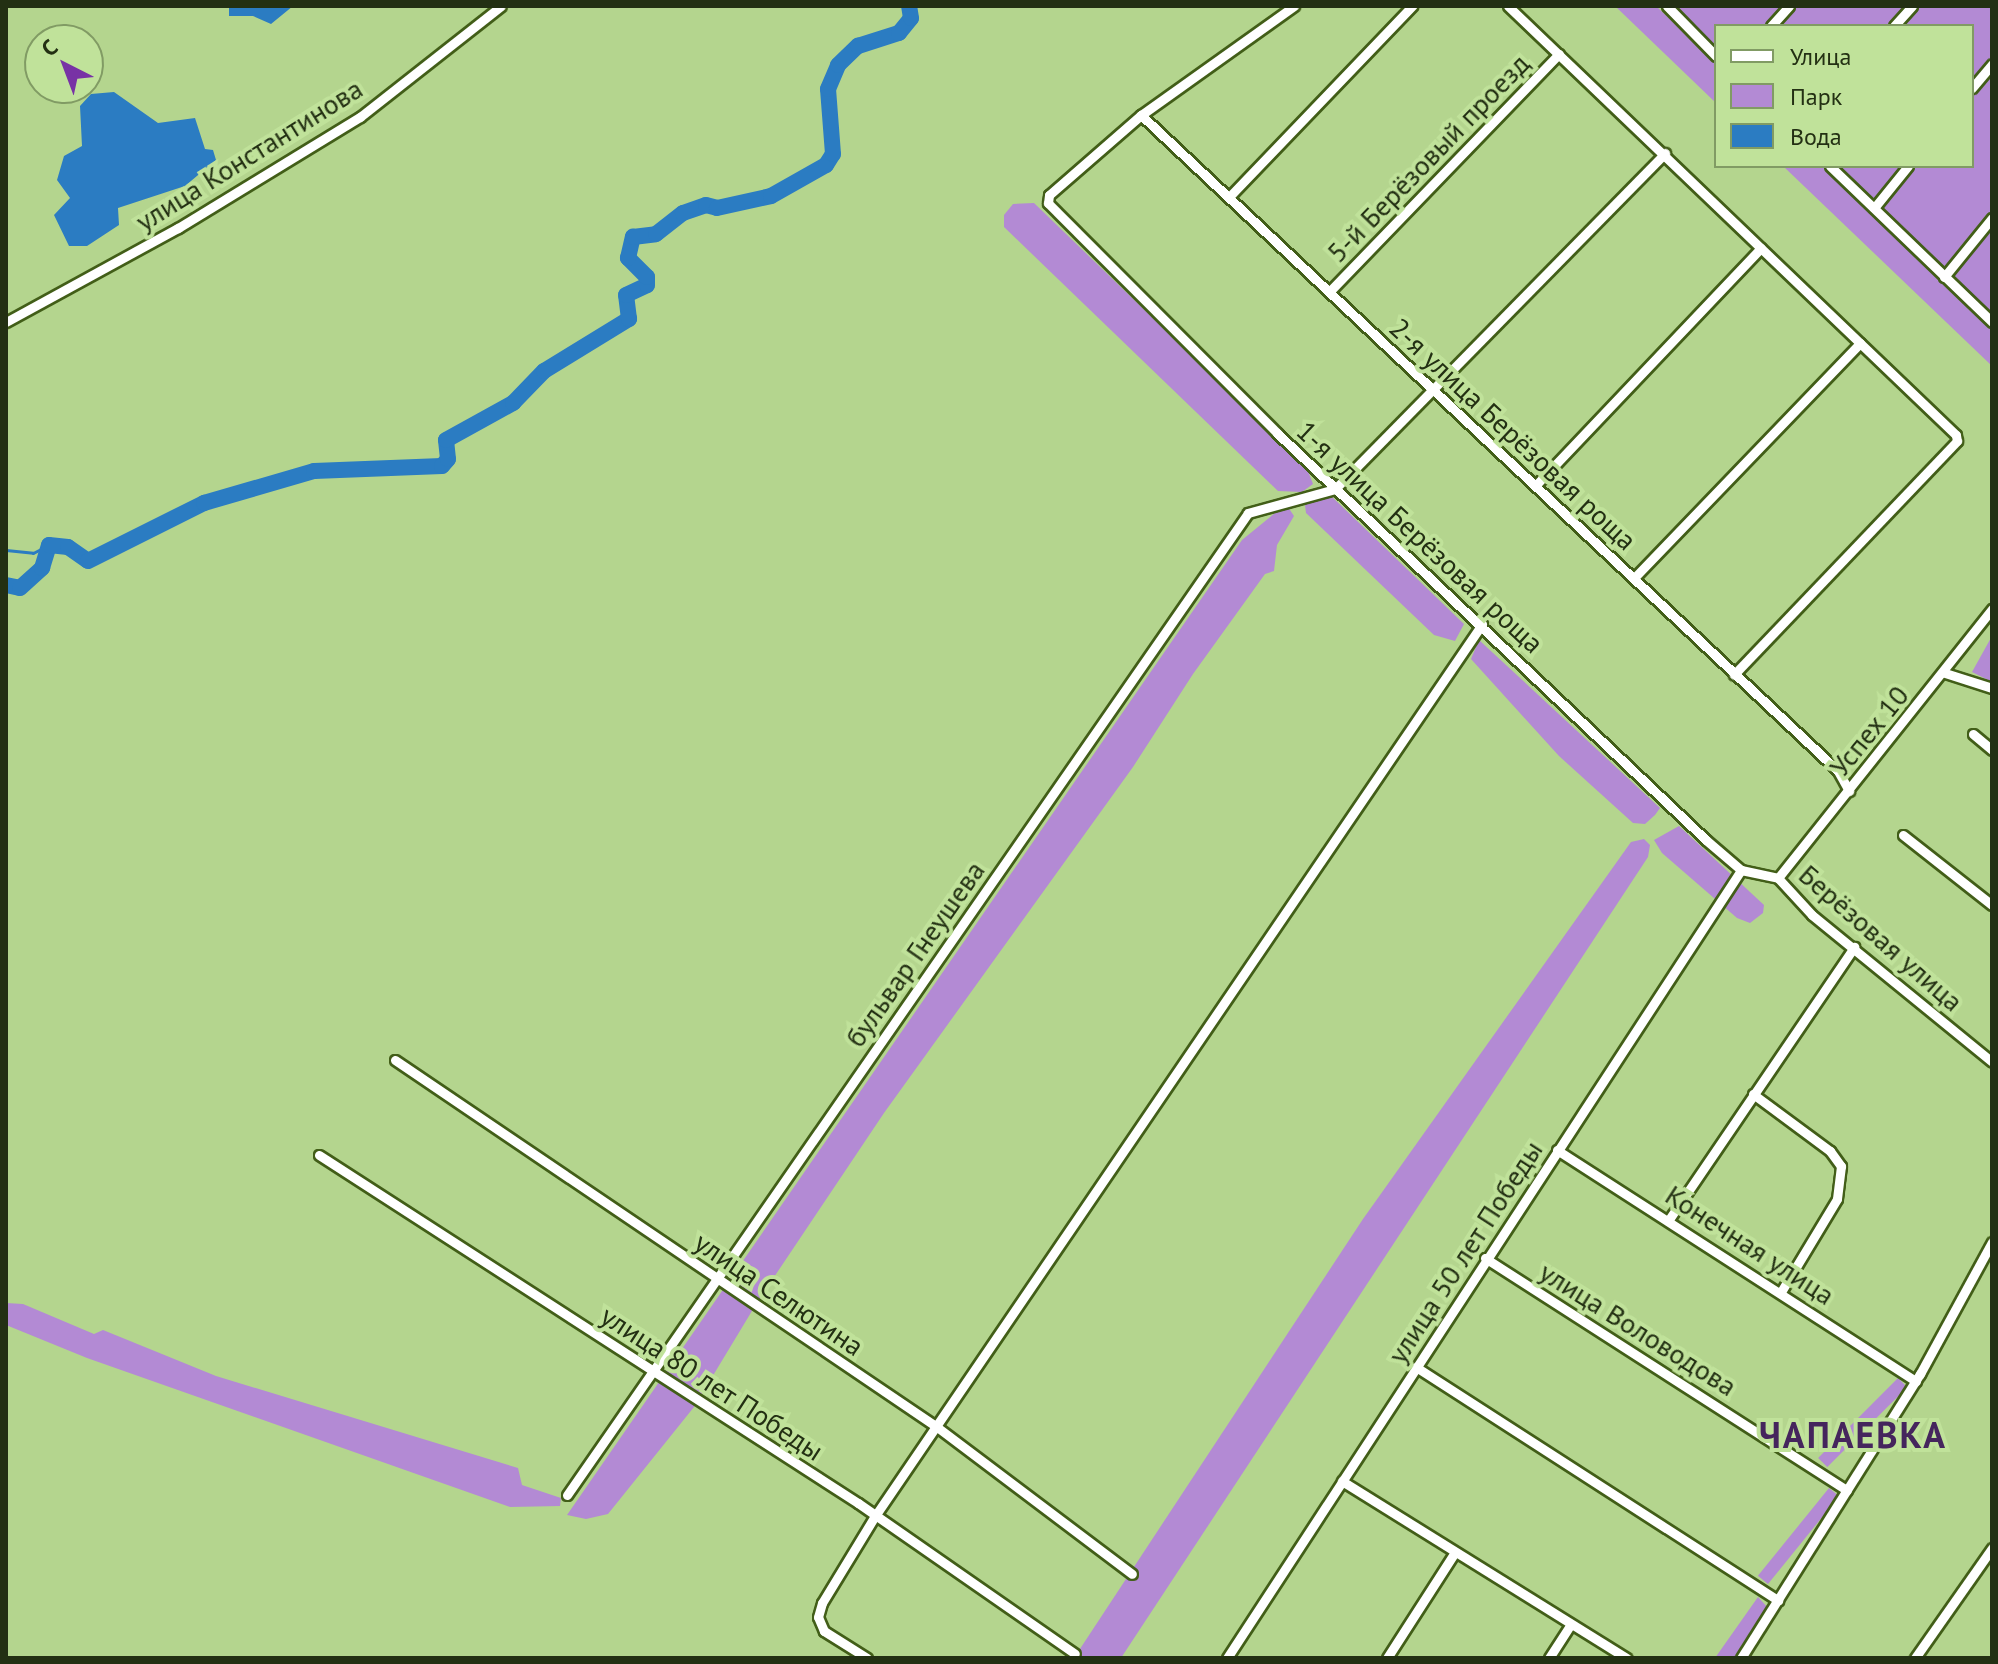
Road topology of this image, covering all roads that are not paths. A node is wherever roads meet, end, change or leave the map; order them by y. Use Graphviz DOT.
graph roads {
  1 [pos="501,6"];
  2 [pos="1294,6"];
  3 [pos="1412,6"];
  4 [pos="1508,6"];
  5 [pos="1789,6"];
  6 [pos="1912,6"];
  7 [pos="1673,8"];
  8 [pos="1773,24"];
  9 [pos="1896,24"];
  10 [pos="1559,54"];
  11 [pos="1714,54"];
  12 [pos="1992,64"];
  13 [pos="1974,86"];
  14 [pos="1141,115"];
  15 [pos="1665,153"];
  16 [pos="1832,168"];
  17 [pos="1906,168"];
  18 [pos="1229,197"];
  19 [pos="1874,208"];
  20 [pos="1992,218"];
  21 [pos="1761,248"];
  22 [pos="1944,277"];
  23 [pos="1329,292"];
  24 [pos="6,322"];
  25 [pos="1992,322"];
  26 [pos="1860,343"];
  27 [pos="1433,388"];
  28 [pos="1535,486"];
  29 [pos="1335,489"];
  30 [pos="1634,578"];
  31 [pos="1992,609"];
  32 [pos="1482,624"];
  33 [pos="1945,673"];
  34 [pos="1734,674"];
  35 [pos="1992,688"];
  36 [pos="1973,734"];
  37 [pos="1992,750"];
  38 [pos="1849,791"];
  39 [pos="1903,835"];
  40 [pos="1741,870"];
  41 [pos="1778,878"];
  42 [pos="1992,905"];
  43 [pos="1854,947"];
  44 [pos="395,1060"];
  45 [pos="1992,1062"];
  46 [pos="1753,1094"];
  47 [pos="1557,1150"];
  48 [pos="319,1155"];
  49 [pos="1670,1218"];
  50 [pos="1992,1242"];
  51 [pos="1485,1258"];
  52 [pos="717,1279"];
  53 [pos="1781,1292"];
  54 [pos="1416,1367"];
  55 [pos="653,1371"];
  56 [pos="1916,1381"];
  57 [pos="937,1427"];
  58 [pos="1342,1481"];
  59 [pos="1847,1490"];
  60 [pos="567,1495"];
  61 [pos="875,1516"];
  62 [pos="1992,1548"];
  63 [pos="1455,1552"];
  64 [pos="1132,1574"];
  65 [pos="1778,1600"];
  66 [pos="1571,1624"];
  67 [pos="1075,1654"];
  68 [pos="867,1658"];
  69 [pos="1227,1658"];
  70 [pos="1387,1658"];
  71 [pos="1549,1658"];
  72 [pos="1626,1658"];
  73 [pos="1741,1658"];
  74 [pos="1915,1658"];
  1 -- 24 [label="street, улица Константинова"];
  2 -- 14 [label="street"];
  3 -- 18 [label="street"];
  4 -- 10 [label="street"];
  5 -- 8 [label="street"];
  6 -- 9 [label="street"];
  7 -- 11 [label="street"];
  10 -- 15 [label="street"];
  10 -- 23 [label="street, 5-й Берёзовый проезд"];
  12 -- 13 [label="street"];
  14 -- 18 [label="street, 2-я улица Берёзовая роща"];
  14 -- 29 [label="street, 1-я улица Берёзовая роща"];
  15 -- 21 [label="street"];
  15 -- 27 [label="street"];
  16 -- 19 [label="street"];
  17 -- 19 [label="street"];
  18 -- 23 [label="street, 2-я улица Берёзовая роща"];
  19 -- 22 [label="street"];
  20 -- 22 [label="street"];
  21 -- 26 [label="street"];
  21 -- 28 [label="street"];
  22 -- 25 [label="street"];
  23 -- 27 [label="street, 2-я улица Берёзовая роща"];
  26 -- 30 [label="street"];
  26 -- 34 [label="street"];
  27 -- 28 [label="street, 2-я улица Берёзовая роща"];
  27 -- 29 [label="street"];
  28 -- 30 [label="street, 2-я улица Берёзовая роща"];
  29 -- 32 [label="street, 1-я улица Берёзовая роща"];
  29 -- 52 [label="street, бульвар Гнеушева"];
  30 -- 34 [label="street, 2-я улица Берёзовая роща"];
  31 -- 33 [label="street, Успех 10"];
  32 -- 40 [label="street, 1-я улица Берёзовая роща"];
  32 -- 57 [label="street"];
  33 -- 35 [label="street"];
  33 -- 38 [label="street, Успех 10"];
  34 -- 38 [label="street, 2-я улица Берёзовая роща"];
  36 -- 37 [label="street"];
  38 -- 41 [label="street, Успех 10"];
  39 -- 42 [label="street"];
  40 -- 41 [label="street"];
  40 -- 47 [label="street, улица 50 лет Победы"];
  41 -- 43 [label="street, Берёзовая улица"];
  43 -- 45 [label="street, Берёзовая улица"];
  43 -- 46 [label="street"];
  44 -- 52 [label="street, улица Селютина"];
  46 -- 49 [label="street"];
  46 -- 53 [label="street"];
  47 -- 49 [label="street, Конечная улица"];
  47 -- 51 [label="street, улица 50 лет Победы"];
  48 -- 55 [label="street, улица 80 лет Победы"];
  49 -- 53 [label="street, Конечная улица"];
  50 -- 56 [label="street"];
  51 -- 54 [label="street, улица 50 лет Победы"];
  51 -- 59 [label="street, улица Воловодова"];
  52 -- 55 [label="street, бульвар Гнеушева"];
  52 -- 57 [label="street, улица Селютина"];
  53 -- 56 [label="street, Конечная улица"];
  54 -- 58 [label="street, улица 50 лет Победы"];
  54 -- 65 [label="street"];
  55 -- 60 [label="street, бульвар Гнеушева"];
  55 -- 61 [label="street, улица 80 лет Победы"];
  56 -- 59 [label="street"];
  57 -- 61 [label="street"];
  57 -- 64 [label="street, улица Селютина"];
  58 -- 63 [label="street"];
  58 -- 69 [label="street, улица 50 лет Победы"];
  59 -- 65 [label="street"];
  61 -- 67 [label="street, улица 80 лет Победы"];
  61 -- 68 [label="street"];
  62 -- 74 [label="street"];
  63 -- 66 [label="street"];
  63 -- 70 [label="street"];
  65 -- 73 [label="street"];
  66 -- 71 [label="street"];
  66 -- 72 [label="street"];
}
